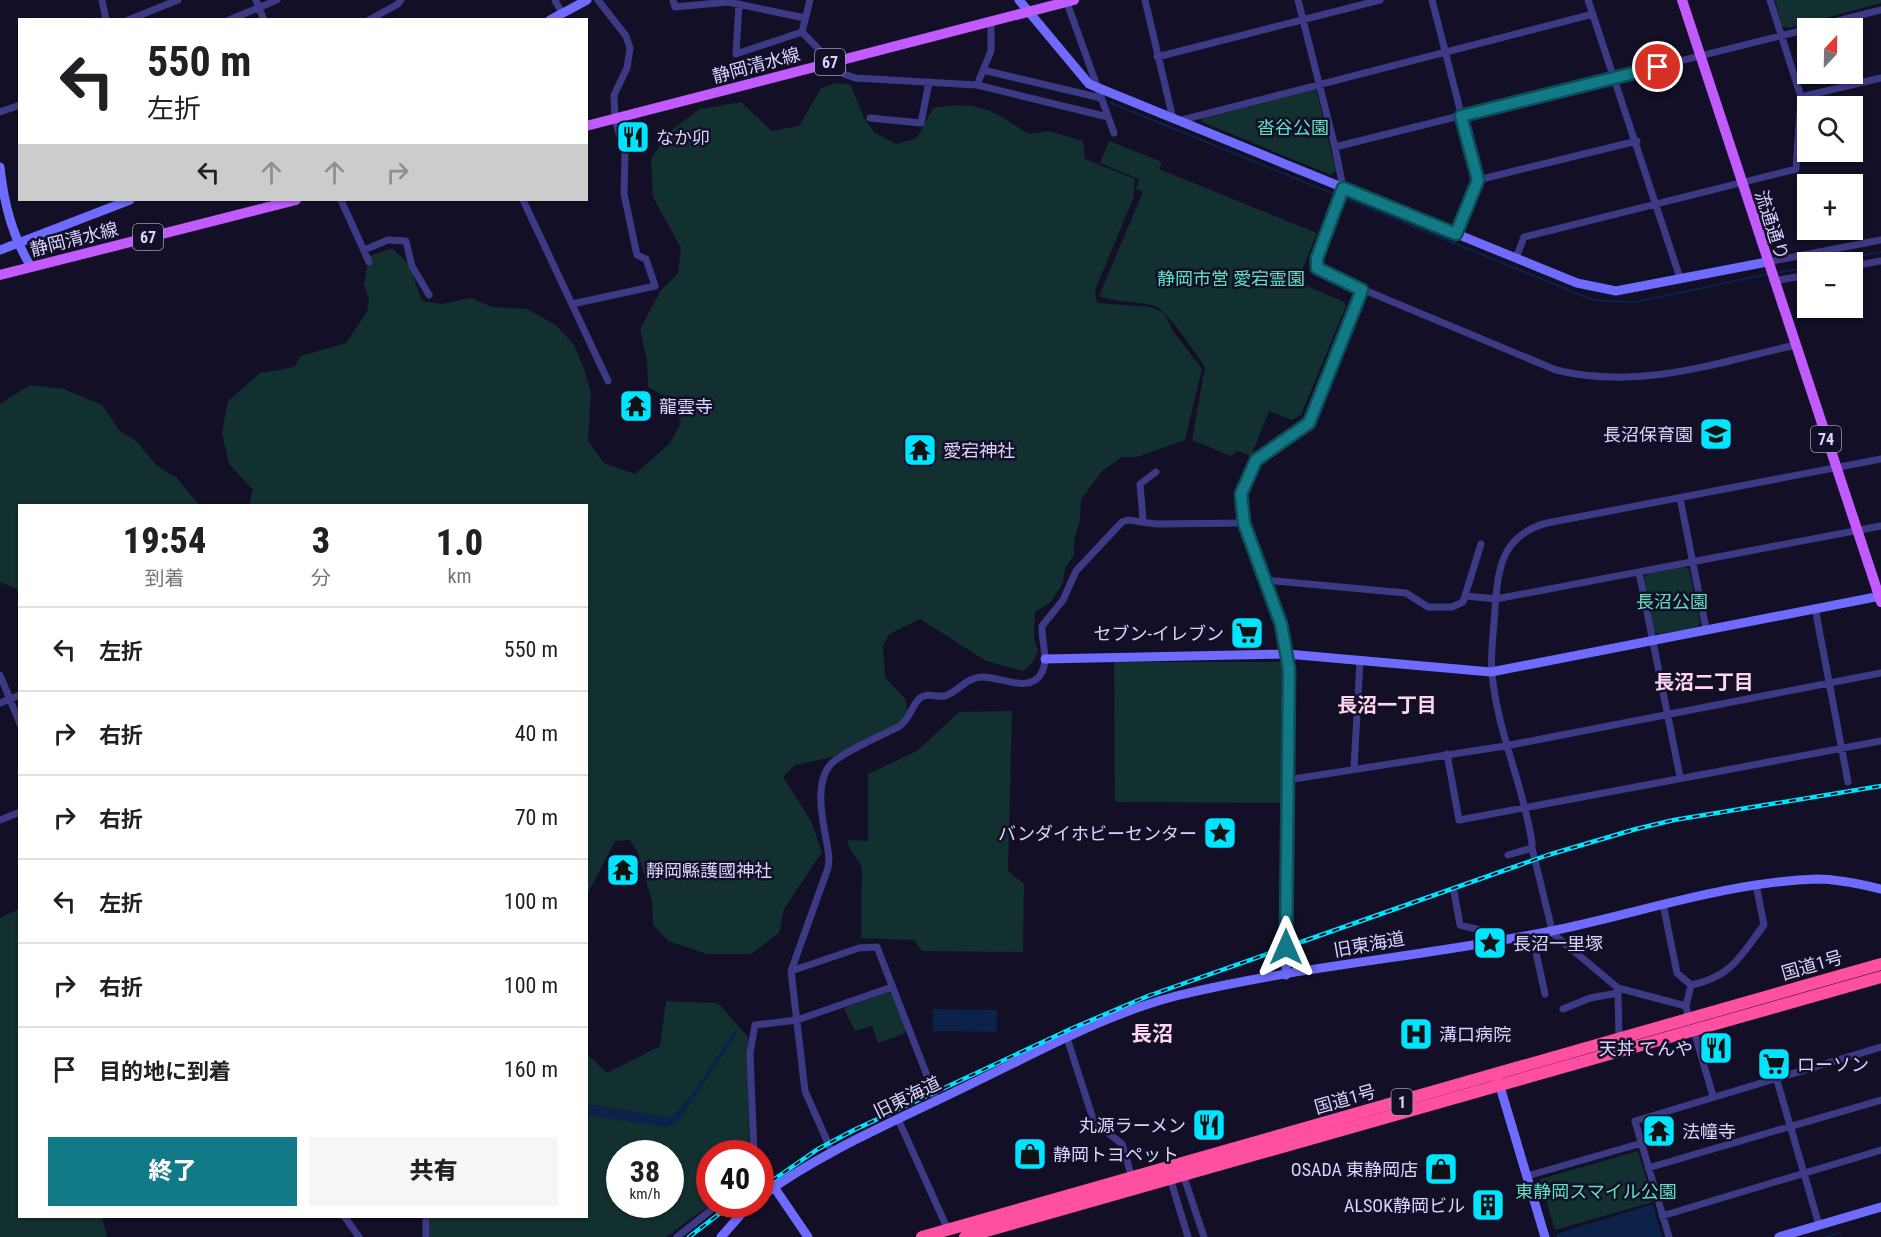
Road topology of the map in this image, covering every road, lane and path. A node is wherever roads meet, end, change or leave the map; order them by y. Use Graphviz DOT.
graph roads {
  1 [pos="102,0"];
  2 [pos="178,0"];
  3 [pos="277,0"];
  4 [pos="401,0"];
  5 [pos="555,0"];
  6 [pos="587,0"];
  7 [pos="598,0"];
  8 [pos="673,0"];
  9 [pos="810,0"];
  10 [pos="1019,0"];
  11 [pos="1145,0"];
  12 [pos="1298,0"];
  13 [pos="1380,0"];
  14 [pos="1432,0"];
  15 [pos="1588,0"];
  16 [pos="1682,0"];
  17 [pos="1770,0"];
  18 [pos="1068,1"];
  19 [pos="258,4"];
  20 [pos="739,4"];
  21 [pos="1881,10"];
  22 [pos="1029,12"];
  23 [pos="562,13"];
  24 [pos="1593,14"];
  25 [pos="380,17"];
  26 [pos="106,18"];
  27 [pos="133,18"];
  28 [pos="233,18"];
  29 [pos="553,18"];
  30 [pos="805,18"];
  31 [pos="1851,18"];
  32 [pos="1302,20"];
  33 [pos="991,23"];
  34 [pos="802,32"];
  35 [pos="1797,32"];
  36 [pos="1783,36"];
  37 [pos="1445,52"];
  38 [pos="1701,56"];
  39 [pos="1157,57"];
  40 [pos="836,61"];
  41 [pos="983,70"];
  42 [pos="1614,78"];
  43 [pos="1881,78"];
  44 [pos="929,82"];
  45 [pos="1319,84"];
  46 [pos="977,85"];
  47 [pos="1097,88"];
  48 [pos="1801,96"];
  49 [pos="1805,96"];
  50 [pos="1101,99"];
  51 [pos="18,106"];
  52 [pos="0,112"];
  53 [pos="1461,116"];
  54 [pos="1108,117"];
  55 [pos="870,118"];
  56 [pos="615,119"];
  57 [pos="1176,120"];
  58 [pos="588,126"];
  59 [pos="1114,133"];
  60 [pos="1636,141"];
  61 [pos="1335,147"];
  62 [pos="1797,155"];
  63 [pos="0,167"];
  64 [pos="1478,180"];
  65 [pos="1740,183"];
  66 [pos="1342,190"];
  67 [pos="2,201"];
  68 [pos="127,201"];
  69 [pos="292,201"];
  70 [pos="341,201"];
  71 [pos="523,201"];
  72 [pos="1656,204"];
  73 [pos="1456,234"];
  74 [pos="1881,240"];
  75 [pos="16,242"];
  76 [pos="0,250"];
  77 [pos="364,250"];
  78 [pos="1516,258"];
  79 [pos="1881,261"];
  80 [pos="369,262"];
  81 [pos="1768,264"];
  82 [pos="1863,264"];
  83 [pos="31,267"];
  84 [pos="0,275"];
  85 [pos="1797,277"];
  86 [pos="1680,278"];
  87 [pos="1773,281"];
  88 [pos="1362,290"];
  89 [pos="429,295"];
  90 [pos="572,304"];
  91 [pos="1795,345"];
  92 [pos="608,381"];
  93 [pos="1881,459"];
  94 [pos="1836,467"];
  95 [pos="1156,472"];
  96 [pos="1680,498"];
  97 [pos="1143,520"];
  98 [pos="1244,523"];
  99 [pos="1881,525"];
  100 [pos="1857,530"];
  101 [pos="1481,544"];
  102 [pos="1693,561"];
  103 [pos="1639,572"];
  104 [pos="1265,580"];
  105 [pos="1466,596"];
  106 [pos="1880,598"];
  107 [pos="1496,599"];
  108 [pos="1815,608"];
  109 [pos="1706,629"];
  110 [pos="1654,640"];
  111 [pos="1287,654"];
  112 [pos="1045,659"];
  113 [pos="1360,661"];
  114 [pos="1491,672"];
  115 [pos="1881,673"];
  116 [pos="0,675"];
  117 [pos="1830,683"];
  118 [pos="18,696"];
  119 [pos="9,699"];
  120 [pos="0,703"];
  121 [pos="1668,715"];
  122 [pos="18,719"];
  123 [pos="1881,741"];
  124 [pos="1506,746"];
  125 [pos="1840,748"];
  126 [pos="1447,754"];
  127 [pos="1354,768"];
  128 [pos="1680,777"];
  129 [pos="1287,780"];
  130 [pos="1848,782"];
  131 [pos="1523,808"];
  132 [pos="18,813"];
  133 [pos="0,820"];
  134 [pos="1532,848"];
  135 [pos="1508,855"];
  136 [pos="1756,885"];
  137 [pos="1881,889"];
  138 [pos="1455,892"];
  139 [pos="1663,904"];
  140 [pos="1551,931"];
  141 [pos="1532,934"];
  142 [pos="1488,941"];
  143 [pos="1881,964"];
  144 [pos="791,971"];
  145 [pos="1286,975"];
  146 [pos="1881,977"];
  147 [pos="1692,985"];
  148 [pos="892,987"];
  149 [pos="1618,990"];
  150 [pos="1545,994"];
  151 [pos="1686,1006"];
  152 [pos="1563,1009"];
  153 [pos="797,1020"];
  154 [pos="1692,1025"];
  155 [pos="1067,1038"];
  156 [pos="1619,1040"];
  157 [pos="1881,1047"];
  158 [pos="1776,1077"];
  159 [pos="1498,1080"];
  160 [pos="1713,1096"];
  161 [pos="1881,1100"];
  162 [pos="937,1101"];
  163 [pos="898,1119"];
  164 [pos="1790,1126"];
  165 [pos="753,1140"];
  166 [pos="1642,1143"];
  167 [pos="1881,1150"];
  168 [pos="832,1152"];
  169 [pos="1648,1168"];
  170 [pos="1804,1173"];
  171 [pos="1176,1174"];
  172 [pos="1527,1176"];
  173 [pos="1132,1179"];
  174 [pos="774,1188"];
  175 [pos="1881,1207"];
  176 [pos="1662,1216"];
  177 [pos="345,1218"];
  178 [pos="426,1218"];
  179 [pos="701,1218"];
  180 [pos="737,1218"];
  181 [pos="1819,1225"];
  182 [pos="948,1230"];
  183 [pos="359,1237"];
  184 [pos="426,1237"];
  185 [pos="677,1237"];
  186 [pos="721,1237"];
  187 [pos="808,1237"];
  188 [pos="922,1237"];
  189 [pos="965,1237"];
  190 [pos="1188,1237"];
  191 [pos="1203,1237"];
  192 [pos="1545,1237"];
  193 [pos="1669,1237"];
  194 [pos="1779,1237"];
  1 -- 26 [label="street"];
  2 -- 27 [label="street"];
  3 -- 19 [label="street"];
  4 -- 25 [label="street"];
  5 -- 23 [label="street"];
  6 -- 23 [label="street"];
  7 -- 56 [label="street"];
  8 -- 20 [label="street"];
  9 -- 30 [label="street"];
  10 -- 22 [label="street"];
  11 -- 39 [label="street"];
  12 -- 32 [label="street"];
  13 -- 32 [label="street"];
  14 -- 37 [label="street"];
  15 -- 24 [label="street"];
  16 -- 38 [label="main road, 流通通り / 74"];
  17 -- 36 [label="street"];
  18 -- 22 [label="main road, 静岡清水線 / 67"];
  18 -- 47 [label="street"];
  19 -- 28 [label="street"];
  20 -- 30 [label="street"];
  20 -- 34 [label="street"];
  21 -- 31 [label="street"];
  22 -- 33 [label="main road, 静岡清水線 / 67"];
  22 -- 47 [label="street"];
  23 -- 29 [label="street"];
  24 -- 37 [label="street"];
  24 -- 42 [label="street"];
  30 -- 34 [label="street"];
  32 -- 39 [label="street"];
  32 -- 45 [label="street"];
  33 -- 40 [label="main road, 静岡清水線 / 67"];
  33 -- 41 [label="street"];
  34 -- 40 [label="street"];
  35 -- 36 [label="street"];
  36 -- 38 [label="street"];
  36 -- 48 [label="street"];
  37 -- 45 [label="street"];
  37 -- 53 [label="street"];
  38 -- 42 [label="street"];
  38 -- 65 [label="main road, 流通通り / 74"];
  39 -- 57 [label="street"];
  40 -- 44 [label="street"];
  40 -- 56 [label="main road, 静岡清水線 / 67"];
  41 -- 46 [label="street"];
  41 -- 50 [label="street"];
  42 -- 53 [label="street"];
  42 -- 60 [label="street"];
  43 -- 49 [label="street"];
  44 -- 46 [label="street"];
  44 -- 55 [label="street"];
  45 -- 57 [label="street"];
  45 -- 61 [label="street"];
  46 -- 54 [label="street"];
  47 -- 50 [label="street"];
  47 -- 57 [label="street"];
  50 -- 54 [label="street"];
  51 -- 52 [label="street"];
  53 -- 61 [label="street"];
  53 -- 64 [label="street"];
  54 -- 59 [label="street"];
  56 -- 58 [label="main road, 静岡清水線 / 67"];
  56 -- 90 [label="street"];
  57 -- 66 [label="street"];
  60 -- 64 [label="street"];
  60 -- 72 [label="street"];
  61 -- 66 [label="street"];
  62 -- 65 [label="street"];
  63 -- 67 [label="street"];
  64 -- 73 [label="street"];
  65 -- 72 [label="street"];
  65 -- 81 [label="main road, 流通通り / 74"];
  66 -- 73 [label="street"];
  66 -- 88 [label="street"];
  67 -- 75 [label="street"];
  68 -- 75 [label="street"];
  69 -- 83 [label="main road, 静岡清水線 / 67"];
  70 -- 77 [label="street"];
  71 -- 90 [label="street"];
  72 -- 78 [label="street"];
  72 -- 86 [label="street"];
  73 -- 78 [label="street"];
  74 -- 81 [label="street"];
  75 -- 76 [label="street"];
  75 -- 83 [label="street"];
  77 -- 80 [label="street"];
  77 -- 89 [label="street"];
  78 -- 86 [label="street"];
  79 -- 82 [label="street"];
  81 -- 86 [label="street"];
  81 -- 87 [label="main road, 流通通り / 74"];
  83 -- 84 [label="main road, 静岡清水線 / 67"];
  85 -- 87 [label="street"];
  87 -- 91 [label="main road, 流通通り / 74"];
  88 -- 91 [label="street"];
  88 -- 98 [label="street"];
  90 -- 92 [label="street"];
  91 -- 94 [label="main road, 流通通り / 74"];
  93 -- 94 [label="street"];
  94 -- 96 [label="street"];
  94 -- 100 [label="main road, 流通通り / 74"];
  95 -- 97 [label="street"];
  96 -- 102 [label="street"];
  96 -- 107 [label="street"];
  97 -- 98 [label="street"];
  97 -- 112 [label="street"];
  98 -- 104 [label="street"];
  99 -- 100 [label="street"];
  100 -- 102 [label="street"];
  100 -- 106 [label="main road, 流通通り / 74"];
  101 -- 105 [label="street"];
  102 -- 103 [label="street"];
  102 -- 109 [label="street"];
  103 -- 107 [label="street"];
  103 -- 110 [label="street"];
  104 -- 105 [label="street"];
  104 -- 111 [label="street"];
  105 -- 107 [label="street"];
  106 -- 108 [label="street"];
  107 -- 114 [label="street"];
  108 -- 109 [label="street"];
  108 -- 117 [label="street"];
  109 -- 110 [label="street"];
  110 -- 114 [label="street"];
  110 -- 121 [label="street"];
  111 -- 112 [label="street"];
  111 -- 113 [label="street"];
  111 -- 129 [label="street"];
  112 -- 144 [label="street"];
  113 -- 114 [label="street"];
  113 -- 127 [label="street"];
  114 -- 124 [label="street"];
  115 -- 117 [label="street"];
  116 -- 119 [label="street"];
  117 -- 121 [label="street"];
  117 -- 125 [label="street"];
  118 -- 119 [label="street"];
  119 -- 120 [label="street"];
  119 -- 122 [label="street"];
  121 -- 124 [label="street"];
  121 -- 128 [label="street"];
  123 -- 125 [label="street"];
  124 -- 126 [label="street"];
  124 -- 131 [label="street"];
  125 -- 128 [label="street"];
  125 -- 130 [label="street"];
  126 -- 127 [label="street"];
  126 -- 131 [label="street"];
  127 -- 129 [label="street"];
  128 -- 131 [label="street"];
  129 -- 145 [label="street"];
  131 -- 134 [label="street"];
  132 -- 133 [label="street"];
  134 -- 135 [label="street"];
  134 -- 140 [label="street"];
  136 -- 137 [label="street, 旧東海道"];
  136 -- 139 [label="street, 旧東海道"];
  136 -- 147 [label="street"];
  138 -- 142 [label="street"];
  139 -- 140 [label="street, 旧東海道"];
  139 -- 147 [label="street"];
  140 -- 141 [label="street, 旧東海道"];
  140 -- 149 [label="street"];
  141 -- 142 [label="street, 旧東海道"];
  141 -- 150 [label="street"];
  142 -- 145 [label="street, 旧東海道"];
  143 -- 154 [label="highway, 国道1号 / 1"];
  144 -- 148 [label="street"];
  144 -- 153 [label="street"];
  145 -- 155 [label="street, 旧東海道"];
  146 -- 154 [label="highway, 国道1号 / 1"];
  147 -- 151 [label="street"];
  148 -- 153 [label="street"];
  148 -- 162 [label="street"];
  149 -- 151 [label="street"];
  149 -- 152 [label="street"];
  149 -- 156 [label="street"];
  151 -- 154 [label="street"];
  153 -- 165 [label="street"];
  153 -- 168 [label="street"];
  154 -- 156 [label="highway, 国道1号 / 1"];
  154 -- 159 [label="highway, 国道1号 / 1"];
  154 -- 160 [label="street"];
  155 -- 162 [label="street, 旧東海道"];
  155 -- 173 [label="street"];
  156 -- 159 [label="highway, 国道1号 / 1"];
  157 -- 158 [label="street"];
  158 -- 160 [label="street"];
  158 -- 164 [label="street"];
  159 -- 171 [label="highway, 国道1号 / 1"];
  159 -- 172 [label="street"];
  160 -- 166 [label="street"];
  161 -- 164 [label="street"];
  162 -- 163 [label="street, 旧東海道"];
  163 -- 168 [label="street, 旧東海道"];
  163 -- 182 [label="street"];
  164 -- 169 [label="street"];
  164 -- 170 [label="street"];
  166 -- 169 [label="street"];
  166 -- 172 [label="street"];
  167 -- 170 [label="street"];
  168 -- 174 [label="street, 旧東海道"];
  169 -- 176 [label="street"];
  170 -- 176 [label="street"];
  170 -- 181 [label="street"];
  171 -- 173 [label="highway, 国道1号 / 1"];
  171 -- 189 [label="highway, 国道1号 / 1"];
  171 -- 190 [label="street"];
  171 -- 191 [label="street"];
  172 -- 192 [label="street"];
  173 -- 182 [label="highway, 国道1号 / 1"];
  174 -- 187 [label="street"];
  175 -- 181 [label="street"];
  176 -- 193 [label="street"];
  177 -- 183 [label="street"];
  178 -- 184 [label="street"];
  179 -- 185 [label="street"];
  180 -- 186 [label="street"];
  181 -- 194 [label="street"];
  182 -- 188 [label="highway, 国道1号 / 1"];
}
